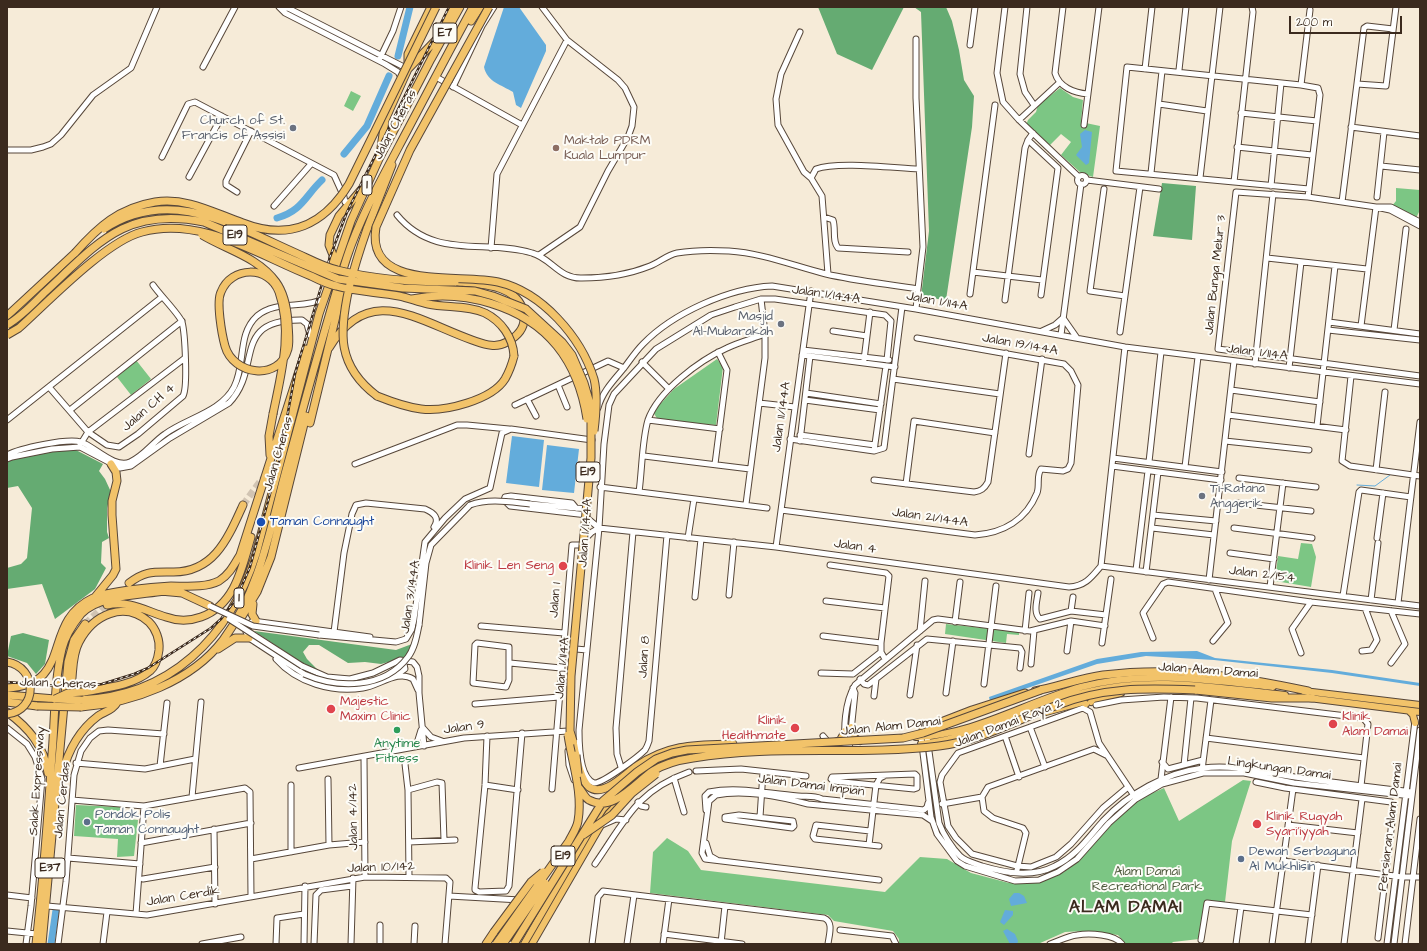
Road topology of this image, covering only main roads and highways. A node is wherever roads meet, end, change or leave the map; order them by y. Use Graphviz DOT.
graph roads {
  1 [pos="431,7"];
  2 [pos="436,7"];
  3 [pos="453,7"];
  4 [pos="460,7"];
  5 [pos="474,7"];
  6 [pos="480,7"];
  7 [pos="488,7"];
  8 [pos="437,39"];
  9 [pos="446,57"];
  10 [pos="430,59"];
  11 [pos="408,69"];
  12 [pos="399,146"];
  13 [pos="379,159"];
  14 [pos="371,175"];
  15 [pos="195,230"];
  16 [pos="75,253"];
  17 [pos="347,257"];
  18 [pos="332,276"];
  19 [pos="412,299"];
  20 [pos="319,314"];
  21 [pos="7,316"];
  22 [pos="7,325"];
  23 [pos="7,335"];
  24 [pos="329,348"];
  25 [pos="310,388"];
  26 [pos="310,423"];
  27 [pos="591,458"];
  28 [pos="270,461"];
  29 [pos="111,464"];
  30 [pos="261,492"];
  31 [pos="243,505"];
  32 [pos="129,583"];
  33 [pos="129,591"];
  34 [pos="164,591"];
  35 [pos="257,592"];
  36 [pos="95,597"];
  37 [pos="210,606"];
  38 [pos="256,622"];
  39 [pos="76,623"];
  40 [pos="85,624"];
  41 [pos="249,638"];
  42 [pos="222,640"];
  43 [pos="205,659"];
  44 [pos="7,662"];
  45 [pos="1142,684"];
  46 [pos="7,688"];
  47 [pos="1041,690"];
  48 [pos="1308,691"];
  49 [pos="7,694"];
  50 [pos="1312,698"];
  51 [pos="55,699"];
  52 [pos="7,702"];
  53 [pos="118,702"];
  54 [pos="1419,709"];
  55 [pos="1409,711"];
  56 [pos="1026,712"];
  57 [pos="7,713"];
  58 [pos="1415,723"];
  59 [pos="851,727"];
  60 [pos="845,731"];
  61 [pos="62,741"];
  62 [pos="863,742"];
  63 [pos="829,743"];
  64 [pos="745,752"];
  65 [pos="576,755"];
  66 [pos="50,784"];
  67 [pos="579,788"];
  68 [pos="57,792"];
  69 [pos="594,802"];
  70 [pos="596,820"];
  71 [pos="567,850"];
  72 [pos="551,866"];
  73 [pos="552,902"];
  74 [pos="36,944"];
  75 [pos="42,944"];
  76 [pos="486,944"];
  77 [pos="496,944"];
  78 [pos="503,944"];
  79 [pos="514,944"];
  80 [pos="524,944"];
  81 [pos="532,944"];
  1 -- 11 [label="highway"];
  2 -- 16 [label="highway, bridge"];
  3 -- 8 [label="highway"];
  4 -- 10 [label="highway, E7"];
  5 -- 9 [label="highway, E7"];
  6 -- 9 [label="highway"];
  7 -- 27 [label="highway, bridge"];
  8 -- 10 [label="highway"];
  8 -- 11 [label="highway"];
  9 -- 12 [label="highway, Jalan Cheras / 1"];
  10 -- 13 [label="highway, Jalan Cheras / 1"];
  11 -- 13 [label="highway"];
  12 -- 17 [label="highway, Jalan Cheras / 1"];
  12 -- 19 [label="highway, bridge"];
  13 -- 14 [label="highway, Jalan Cheras / 1"];
  14 -- 18 [label="highway, Jalan Cheras / 1"];
  14 -- 18 [label="highway"];
  15 -- 19 [label="highway, E19, bridge"];
  15 -- 23 [label="highway, E19, bridge"];
  15 -- 28 [label="highway, bridge"];
  16 -- 21 [label="highway"];
  16 -- 24 [label="highway, bridge"];
  17 -- 24 [label="highway"];
  17 -- 25 [label="highway, Jalan Cheras / 1"];
  18 -- 20 [label="highway, Jalan Cheras / 1"];
  19 -- 67 [label="highway, E19, bridge"];
  20 -- 28 [label="highway"];
  20 -- 51 [label="highway, Jalan Cheras / 1, bridge"];
  22 -- 27 [label="highway, E19, bridge"];
  24 -- 26 [label="highway"];
  25 -- 35 [label="highway"];
  25 -- 42 [label="highway, Jalan Cheras / 1"];
  27 -- 65 [label="highway, E19, bridge"];
  28 -- 30 [label="highway"];
  29 -- 36 [label="highway"];
  30 -- 33 [label="highway"];
  30 -- 39 [label="highway"];
  31 -- 32 [label="highway"];
  33 -- 34 [label="highway"];
  33 -- 36 [label="highway"];
  34 -- 37 [label="highway"];
  34 -- 39 [label="highway"];
  35 -- 38 [label="highway"];
  35 -- 42 [label="highway"];
  36 -- 46 [label="highway"];
  39 -- 66 [label="highway, Salak Expressway / E37"];
  40 -- 61 [label="highway, Salak Expressway / E37"];
  41 -- 43 [label="highway"];
  42 -- 43 [label="highway, Jalan Cheras / 1"];
  43 -- 53 [label="highway, Jalan Cheras / 1"];
  44 -- 57 [label="highway, bridge"];
  45 -- 50 [label="main road, Jalan Alam Damai"];
  45 -- 56 [label="main road, Jalan Alam Damai"];
  45 -- 56 [label="main road"];
  47 -- 48 [label="highway"];
  47 -- 65 [label="highway, bridge"];
  47 -- 79 [label="highway, bridge"];
  48 -- 54 [label="main road, Jalan Alam Damai"];
  48 -- 62 [label="main road, Jalan Alam Damai"];
  49 -- 51 [label="highway, Jalan Cheras / 1"];
  50 -- 55 [label="main road, Jalan Alam Damai"];
  50 -- 64 [label="highway, bridge"];
  51 -- 61 [label="highway, bridge"];
  52 -- 53 [label="highway, Jalan Cheras / 1, bridge"];
  53 -- 68 [label="highway"];
  54 -- 55 [label="main road, Jalan Alam Damai"];
  55 -- 58 [label="main road"];
  56 -- 73 [label="main road, Jalan Alam Damai"];
  57 -- 66 [label="highway"];
  59 -- 62 [label="main road"];
  60 -- 63 [label="main road"];
  61 -- 68 [label="highway, Salak Expressway / E37"];
  62 -- 63 [label="main road, Jalan Alam Damai"];
  63 -- 70 [label="main road, Jalan Alam Damai"];
  64 -- 67 [label="highway, bridge"];
  64 -- 71 [label="highway, bridge"];
  65 -- 71 [label="highway, E19, bridge"];
  66 -- 74 [label="highway, Salak Expressway / E37"];
  67 -- 72 [label="highway, E19, bridge"];
  68 -- 75 [label="highway, Salak Expressway / E37"];
  69 -- 70 [label="main road"];
  70 -- 73 [label="main road, Jalan Alam Damai"];
  71 -- 78 [label="highway, E19, bridge"];
  72 -- 76 [label="highway, bridge"];
  72 -- 77 [label="highway, E19, bridge"];
  73 -- 80 [label="main road, Jalan Alam Damai"];
  73 -- 81 [label="main road, Jalan Alam Damai"];
}
